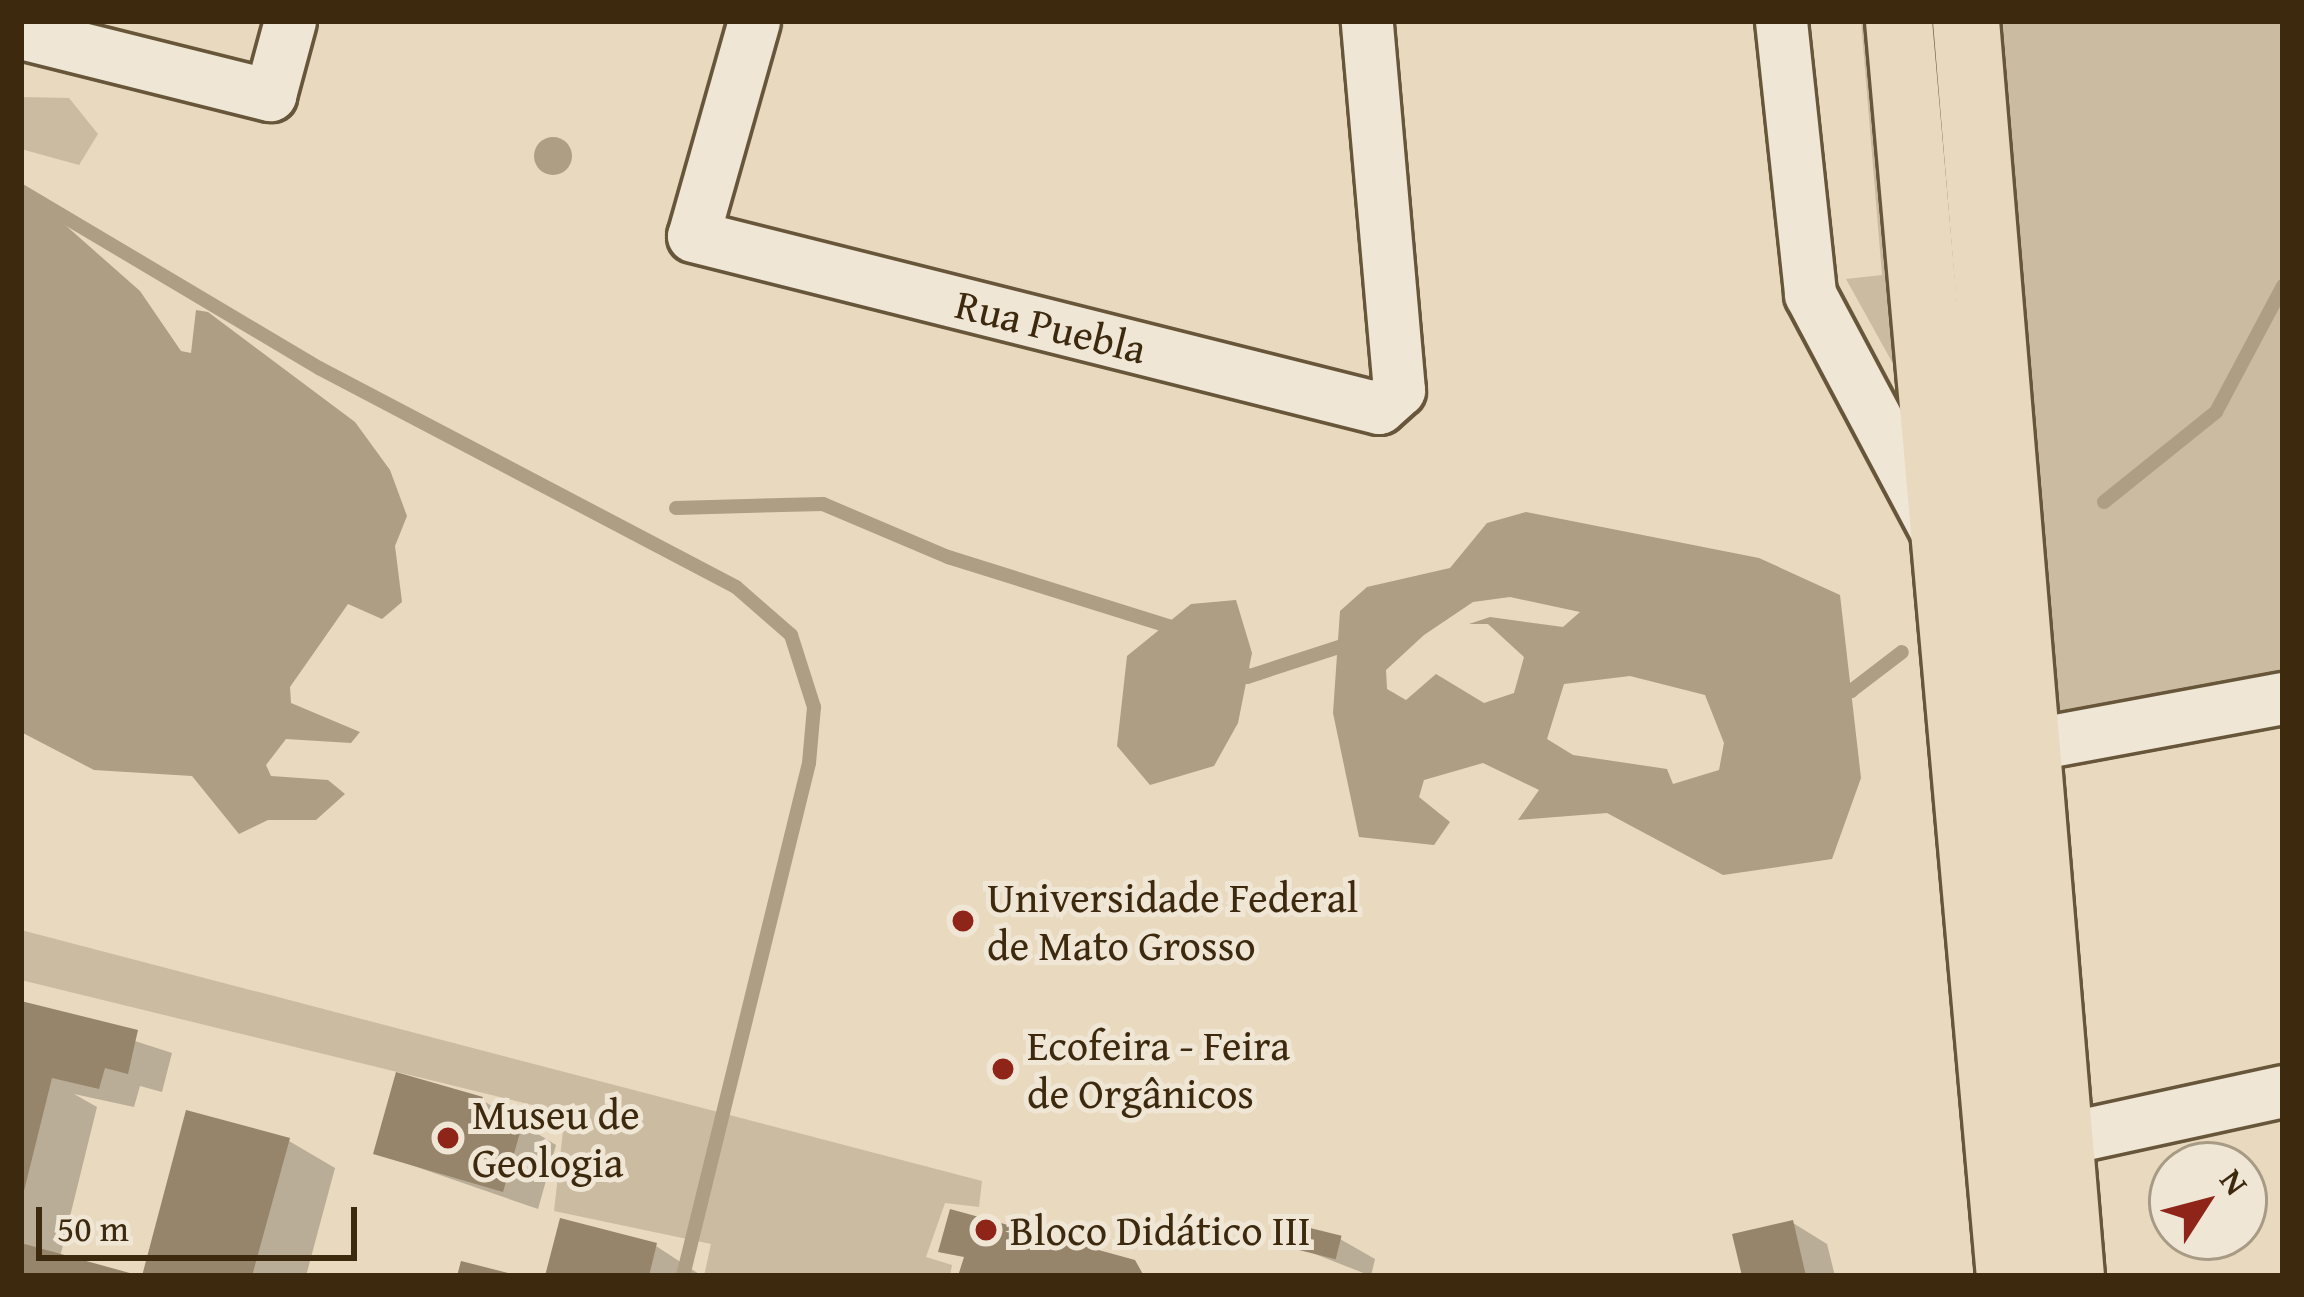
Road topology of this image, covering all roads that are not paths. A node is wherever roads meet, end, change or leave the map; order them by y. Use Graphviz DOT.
graph roads {
  1 [pos="290,21"];
  2 [pos="754,21"];
  3 [pos="1367,21"];
  4 [pos="1781,21"];
  5 [pos="1899,21"];
  6 [pos="1966,21"];
  7 [pos="21,32"];
  8 [pos="1944,545"];
  9 [pos="2283,698"];
  10 [pos="2024,746"];
  11 [pos="2283,1091"];
  12 [pos="2063,1139"];
  13 [pos="2011,1276"];
  14 [pos="2071,1276"];
  1 -- 7 [label="street"];
  2 -- 3 [label="street, Rua Puebla"];
  4 -- 8 [label="street"];
  5 -- 8 [label="main road"];
  6 -- 10 [label="main road"];
  8 -- 13 [label="main road"];
  9 -- 10 [label="street"];
  10 -- 12 [label="main road"];
  11 -- 12 [label="street"];
  12 -- 14 [label="main road"];
}
